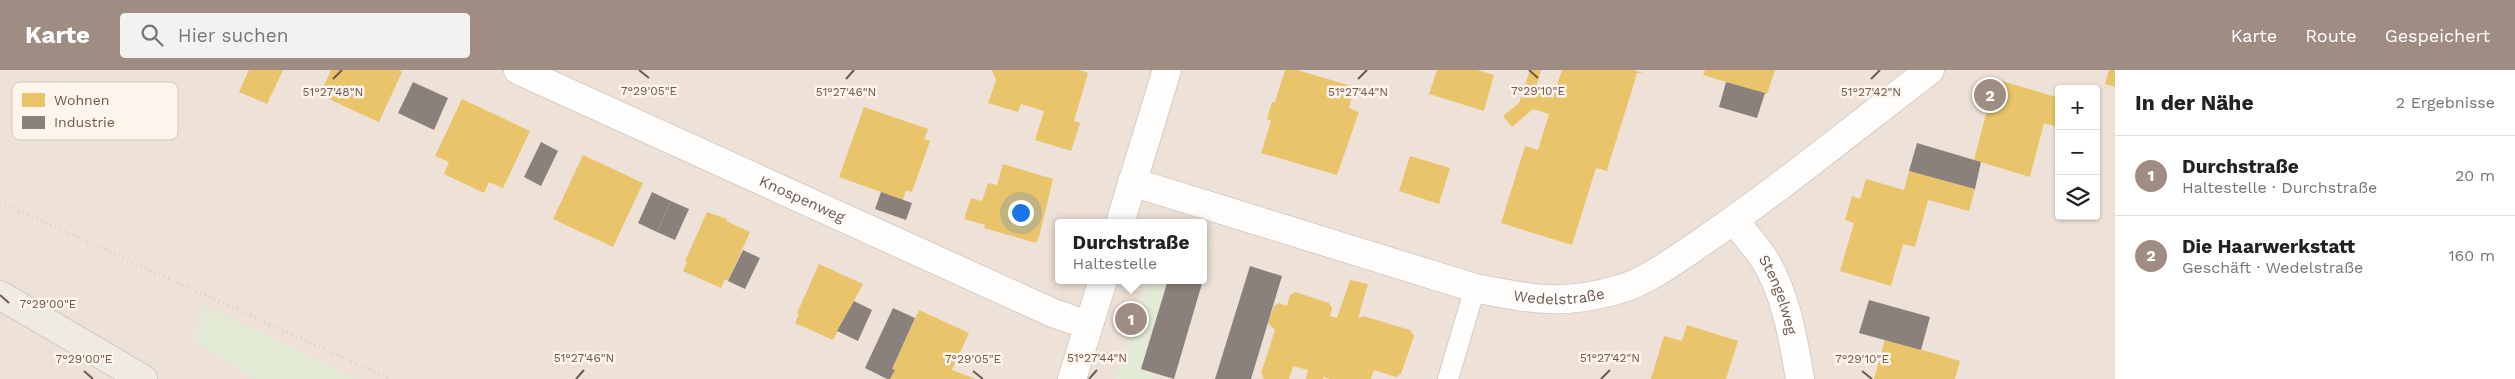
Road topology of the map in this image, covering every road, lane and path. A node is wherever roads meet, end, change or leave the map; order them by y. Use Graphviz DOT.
graph roads {
  1 [pos="518,70"];
  2 [pos="1167,70"];
  3 [pos="1930,70"];
  4 [pos="1132,182"];
  5 [pos="0,202"];
  6 [pos="1121,219"];
  7 [pos="1734,220"];
  8 [pos="1102,284"];
  9 [pos="1475,288"];
  10 [pos="0,295"];
  11 [pos="1088,325"];
  12 [pos="143,379"];
  13 [pos="390,379"];
  14 [pos="1072,379"];
  15 [pos="1448,379"];
  16 [pos="1800,379"];
  1 -- 11 [label="street, Knospenweg"];
  2 -- 4 [label="street"];
  3 -- 7 [label="street, Wedelstraße"];
  4 -- 6 [label="street"];
  4 -- 9 [label="street, Wedelstraße"];
  5 -- 13 [label="path"];
  7 -- 9 [label="street, Wedelstraße"];
  7 -- 16 [label="street, Stengelweg"];
  8 -- 11 [label="street"];
  9 -- 15 [label="lane"];
  10 -- 12 [label="highway"];
  11 -- 14 [label="street"];
}
